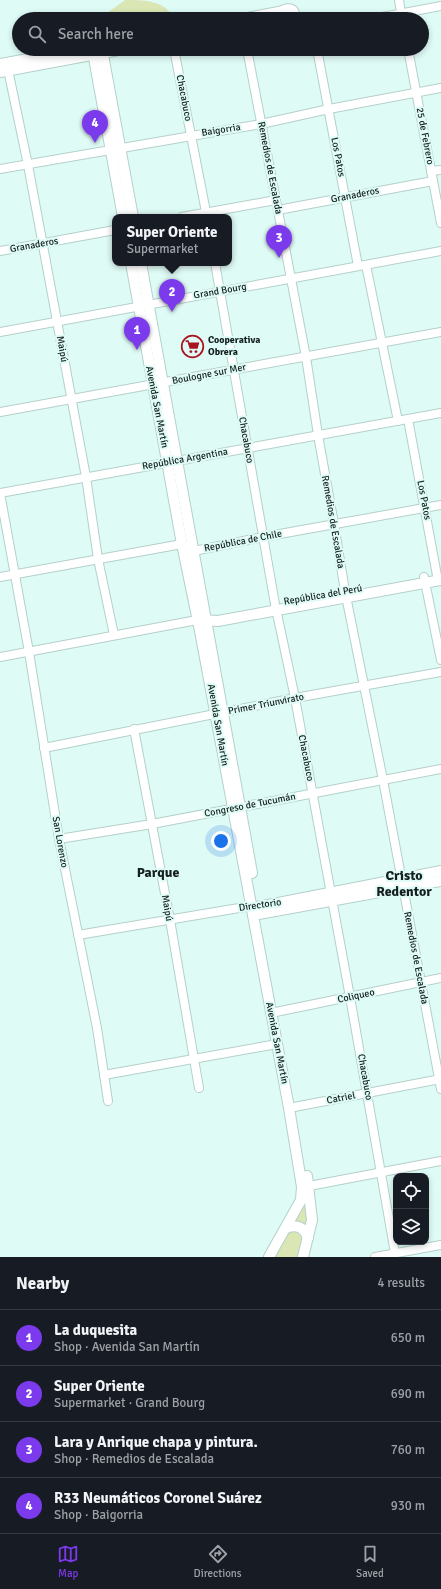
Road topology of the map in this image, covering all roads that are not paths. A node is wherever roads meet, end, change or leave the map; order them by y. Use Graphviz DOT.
graph roads {
  1 [pos="399,0"];
  2 [pos="441,6"];
  3 [pos="401,12"];
  4 [pos="418,12"];
  5 [pos="51,56"];
  6 [pos="77,56"];
  7 [pos="98,56"];
  8 [pos="175,56"];
  9 [pos="247,56"];
  10 [pos="318,56"];
  11 [pos="409,56"];
  12 [pos="3,67"];
  13 [pos="441,88"];
  14 [pos="417,92"];
  15 [pos="329,109"];
  16 [pos="261,124"];
  17 [pos="192,135"];
  18 [pos="115,149"];
  19 [pos="28,165"];
  20 [pos="0,169"];
  21 [pos="441,170"];
  22 [pos="431,171"];
  23 [pos="433,181"];
  24 [pos="346,197"];
  25 [pos="276,200"];
  26 [pos="278,210"];
  27 [pos="440,210"];
  28 [pos="123,214"];
  29 [pos="132,214"];
  30 [pos="206,214"];
  31 [pos="211,214"];
  32 [pos="441,223"];
  33 [pos="112,231"];
  34 [pos="43,244"];
  35 [pos="0,251"];
  36 [pos="441,251"];
  37 [pos="362,265"];
  38 [pos="132,266"];
  39 [pos="141,266"];
  40 [pos="216,266"];
  41 [pos="291,278"];
  42 [pos="220,292"];
  43 [pos="144,306"];
  44 [pos="57,322"];
  45 [pos="0,332"];
  46 [pos="441,332"];
  47 [pos="382,343"];
  48 [pos="306,357"];
  49 [pos="234,368"];
  50 [pos="158,383"];
  51 [pos="71,398"];
  52 [pos="0,412"];
  53 [pos="441,413"];
  54 [pos="408,419"];
  55 [pos="398,421"];
  56 [pos="318,435"];
  57 [pos="247,447"];
  58 [pos="172,461"];
  59 [pos="86,477"];
  60 [pos="0,493"];
  61 [pos="441,505"];
  62 [pos="426,507"];
  63 [pos="334,524"];
  64 [pos="263,537"];
  65 [pos="182,544"];
  66 [pos="194,551"];
  67 [pos="98,559"];
  68 [pos="15,574"];
  69 [pos="0,577"];
  70 [pos="439,577"];
  71 [pos="425,580"];
  72 [pos="346,594"];
  73 [pos="276,607"];
  74 [pos="202,620"];
  75 [pos="114,635"];
  76 [pos="29,652"];
  77 [pos="0,657"];
  78 [pos="441,660"];
  79 [pos="441,672"];
  80 [pos="364,685"];
  81 [pos="295,698"];
  82 [pos="219,713"];
  83 [pos="134,730"];
  84 [pos="44,748"];
  85 [pos="441,769"];
  86 [pos="383,780"];
  87 [pos="312,793"];
  88 [pos="237,808"];
  89 [pos="152,824"];
  90 [pos="59,839"];
  91 [pos="441,872"];
  92 [pos="441,881"];
  93 [pos="402,884"];
  94 [pos="331,897"];
  95 [pos="255,910"];
  96 [pos="170,920"];
  97 [pos="78,935"];
  98 [pos="441,978"];
  99 [pos="421,982"];
  100 [pos="350,997"];
  101 [pos="274,1013"];
  102 [pos="277,1044"];
  103 [pos="194,1058"];
  104 [pos="104,1075"];
  105 [pos="440,1080"];
  106 [pos="199,1088"];
  107 [pos="441,1089"];
  108 [pos="368,1093"];
  109 [pos="108,1100"];
  110 [pos="292,1107"];
  111 [pos="441,1161"];
  112 [pos="382,1172"];
  113 [pos="305,1187"];
  114 [pos="286,1228"];
  115 [pos="308,1238"];
  116 [pos="441,1245"];
  117 [pos="395,1253"];
  118 [pos="305,1255"];
  119 [pos="269,1257"];
  120 [pos="376,1257"];
  1 -- 3 [label="street"];
  2 -- 4 [label="street"];
  5 -- 12 [label="main road"];
  6 -- 12 [label="main road"];
  7 -- 18 [label="main road"];
  8 -- 17 [label="street, Chacabuco"];
  9 -- 16 [label="street, Remedios de Escalada"];
  10 -- 15 [label="street, Los Patos"];
  11 -- 14 [label="street, 25 de Febrero"];
  12 -- 19 [label="street, Maipú"];
  13 -- 14 [label="street, Baigorria"];
  14 -- 15 [label="street, Baigorria"];
  14 -- 22 [label="street, 25 de Febrero"];
  15 -- 16 [label="street, Baigorria"];
  15 -- 24 [label="street, Los Patos"];
  16 -- 17 [label="street, Baigorria"];
  16 -- 25 [label="street, Remedios de Escalada"];
  17 -- 18 [label="street, Baigorria"];
  17 -- 30 [label="street, Chacabuco"];
  18 -- 19 [label="street, Baigorria"];
  18 -- 28 [label="main road"];
  18 -- 29 [label="main road"];
  19 -- 20 [label="street, Baigorria"];
  19 -- 34 [label="street, Maipú"];
  21 -- 22 [label="street"];
  22 -- 23 [label="street, 25 de Febrero"];
  23 -- 24 [label="street, Granaderos"];
  23 -- 27 [label="street, 25 de Febrero"];
  24 -- 26 [label="street, Granaderos"];
  24 -- 37 [label="street, Los Patos"];
  25 -- 26 [label="street, Remedios de Escalada"];
  25 -- 31 [label="street"];
  26 -- 41 [label="street, Remedios de Escalada"];
  27 -- 32 [label="street, 25 de Febrero"];
  33 -- 34 [label="street, Granaderos"];
  34 -- 35 [label="street, Granaderos"];
  34 -- 44 [label="street, Maipú"];
  36 -- 37 [label="street, Grand Bourg"];
  37 -- 41 [label="street, Grand Bourg"];
  37 -- 47 [label="street, Los Patos"];
  38 -- 43 [label="main road, Avenida San Martín"];
  39 -- 43 [label="main road, Avenida San Martín"];
  40 -- 42 [label="street, Chacabuco"];
  41 -- 42 [label="street, Grand Bourg"];
  41 -- 48 [label="street, Remedios de Escalada"];
  42 -- 43 [label="street, Grand Bourg"];
  42 -- 49 [label="street, Chacabuco"];
  43 -- 44 [label="street, Grand Bourg"];
  43 -- 50 [label="main road, Avenida San Martín"];
  44 -- 45 [label="street, Grand Bourg"];
  44 -- 51 [label="street, Maipú"];
  46 -- 47 [label="street, Boulogne sur Mer"];
  47 -- 48 [label="street, Boulogne sur Mer"];
  47 -- 55 [label="street, Los Patos"];
  48 -- 49 [label="street, Boulogne sur Mer"];
  48 -- 56 [label="street, Remedios de Escalada"];
  49 -- 50 [label="street, Boulogne sur Mer"];
  49 -- 57 [label="street, Chacabuco"];
  50 -- 51 [label="street, Boulogne sur Mer"];
  50 -- 58 [label="main road, Avenida San Martín"];
  51 -- 52 [label="street, Boulogne sur Mer"];
  51 -- 59 [label="street, Maipú"];
  53 -- 54 [label="street, República Argentina"];
  54 -- 55 [label="street, República Argentina"];
  54 -- 62 [label="street, Los Patos"];
  55 -- 56 [label="street, República Argentina"];
  56 -- 57 [label="street, República Argentina"];
  56 -- 63 [label="street, Remedios de Escalada"];
  57 -- 58 [label="street, República Argentina"];
  57 -- 64 [label="street, Chacabuco"];
  58 -- 59 [label="street, República Argentina"];
  58 -- 65 [label="main road, Avenida San Martín"];
  58 -- 66 [label="main road, Avenida San Martín"];
  59 -- 60 [label="street, República Argentina"];
  59 -- 67 [label="street, Maipú"];
  60 -- 68 [label="street"];
  61 -- 62 [label="street, República de Chile"];
  62 -- 63 [label="street, República de Chile"];
  62 -- 70 [label="street, Los Patos"];
  63 -- 64 [label="street, República de Chile"];
  63 -- 72 [label="street, Remedios de Escalada"];
  64 -- 66 [label="street, República de Chile"];
  64 -- 73 [label="street, Chacabuco"];
  65 -- 66 [label="street, República de Chile"];
  65 -- 67 [label="street"];
  65 -- 74 [label="main road, Avenida San Martín"];
  66 -- 74 [label="main road, Avenida San Martín"];
  67 -- 68 [label="street"];
  67 -- 75 [label="street, Maipú"];
  68 -- 69 [label="street"];
  68 -- 76 [label="street"];
  70 -- 71 [label="main road, República del Perú"];
  71 -- 72 [label="main road, República del Perú"];
  71 -- 78 [label="street"];
  72 -- 73 [label="main road, República del Perú"];
  72 -- 80 [label="street, Remedios de Escalada"];
  73 -- 74 [label="main road, República del Perú"];
  73 -- 81 [label="street, Chacabuco"];
  74 -- 75 [label="street, República del Perú"];
  74 -- 82 [label="main road, Avenida San Martín"];
  75 -- 76 [label="street, República del Perú"];
  76 -- 77 [label="street, República del Perú"];
  76 -- 84 [label="street, San Lorenzo"];
  79 -- 80 [label="street, Primer Triunvirato"];
  80 -- 81 [label="street, Primer Triunvirato"];
  80 -- 86 [label="street, Remedios de Escalada"];
  81 -- 82 [label="street, Primer Triunvirato"];
  81 -- 87 [label="street, Chacabuco"];
  82 -- 83 [label="street, Primer Triunvirato"];
  82 -- 88 [label="main road, Avenida San Martín"];
  83 -- 84 [label="street, Primer Triunvirato"];
  83 -- 89 [label="street, Maipú"];
  84 -- 90 [label="street, San Lorenzo"];
  85 -- 86 [label="street, Congreso de Tucumán"];
  86 -- 87 [label="street, Congreso de Tucumán"];
  86 -- 93 [label="street, Remedios de Escalada"];
  87 -- 88 [label="street, Congreso de Tucumán"];
  87 -- 94 [label="street, Chacabuco"];
  88 -- 89 [label="street, Congreso de Tucumán"];
  88 -- 95 [label="main road, Avenida San Martín"];
  89 -- 90 [label="street, Congreso de Tucumán"];
  89 -- 96 [label="street, Maipú"];
  90 -- 97 [label="street, San Lorenzo"];
  91 -- 93 [label="main road, Directorio"];
  92 -- 93 [label="main road, Directorio"];
  93 -- 94 [label="main road, Directorio"];
  93 -- 99 [label="street, Remedios de Escalada"];
  94 -- 95 [label="main road, Directorio"];
  94 -- 100 [label="street, Chacabuco"];
  95 -- 96 [label="street, Directorio"];
  95 -- 101 [label="main road, Avenida San Martín"];
  96 -- 97 [label="street, Directorio"];
  96 -- 103 [label="street, Maipú"];
  97 -- 104 [label="street, San Lorenzo"];
  98 -- 99 [label="street, Coliqueo"];
  99 -- 100 [label="street, Coliqueo"];
  99 -- 105 [label="street, Remedios de Escalada"];
  100 -- 101 [label="street, Coliqueo"];
  100 -- 108 [label="street, Chacabuco"];
  101 -- 102 [label="main road, Avenida San Martín"];
  101 -- 110 [label="main road, Avenida San Martín"];
  102 -- 103 [label="street"];
  102 -- 110 [label="main road, Avenida San Martín"];
  103 -- 104 [label="street"];
  103 -- 106 [label="street, Maipú"];
  104 -- 109 [label="street, San Lorenzo"];
  105 -- 107 [label="street, Remedios de Escalada"];
  105 -- 108 [label="street, Catriel"];
  108 -- 110 [label="street, Catriel"];
  108 -- 112 [label="street, Chacabuco"];
  110 -- 113 [label="main road, Avenida San Martín"];
  111 -- 112 [label="street"];
  112 -- 113 [label="street"];
  112 -- 117 [label="street, Chacabuco"];
  113 -- 114 [label="main road"];
  113 -- 115 [label="main road, Avenida San Martín"];
  114 -- 115 [label="main road"];
  114 -- 119 [label="main road"];
  115 -- 118 [label="main road, Avenida San Martín"];
  116 -- 117 [label="street"];
  117 -- 120 [label="street"];
}
